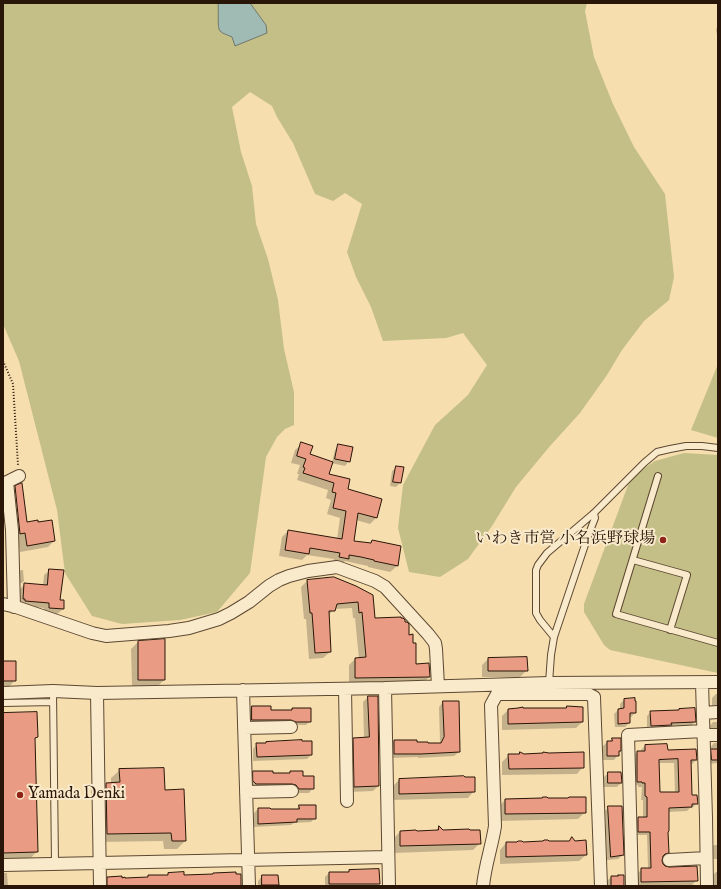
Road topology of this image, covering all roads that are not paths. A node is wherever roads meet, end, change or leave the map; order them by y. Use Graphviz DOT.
graph roads {
  1 [pos="718,448"];
  2 [pos="18,476"];
  3 [pos="658,476"];
  4 [pos="594,513"];
  5 [pos="633,560"];
  6 [pos="9,605"];
  7 [pos="670,630"];
  8 [pos="554,638"];
  9 [pos="718,644"];
  10 [pos="702,682"];
  11 [pos="718,682"];
  12 [pos="549,683"];
  13 [pos="438,686"];
  14 [pos="385,688"];
  15 [pos="345,689"];
  16 [pos="243,690"];
  17 [pos="3,693"];
  18 [pos="97,693"];
  19 [pos="53,697"];
  20 [pos="3,703"];
  21 [pos="718,712"];
  22 [pos="703,713"];
  23 [pos="291,727"];
  24 [pos="244,728"];
  25 [pos="704,733"];
  26 [pos="718,735"];
  27 [pos="292,791"];
  28 [pos="246,792"];
  29 [pos="347,801"];
  30 [pos="388,857"];
  31 [pos="706,858"];
  32 [pos="249,860"];
  33 [pos="669,860"];
  34 [pos="55,864"];
  35 [pos="100,864"];
  36 [pos="3,865"];
  37 [pos="100,886"];
  38 [pos="249,886"];
  39 [pos="389,886"];
  40 [pos="483,886"];
  41 [pos="601,886"];
  42 [pos="632,886"];
  43 [pos="707,886"];
  1 -- 4 [label="lane"];
  2 -- 6 [label="street"];
  3 -- 5 [label="lane"];
  4 -- 8 [label="lane"];
  4 -- 8 [label="lane"];
  5 -- 7 [label="lane"];
  5 -- 7 [label="lane"];
  6 -- 13 [label="street"];
  7 -- 9 [label="lane"];
  8 -- 12 [label="lane"];
  10 -- 11 [label="street"];
  10 -- 12 [label="street"];
  10 -- 22 [label="street"];
  12 -- 13 [label="street"];
  13 -- 14 [label="street"];
  14 -- 15 [label="street"];
  14 -- 30 [label="street"];
  15 -- 16 [label="street"];
  15 -- 29 [label="street"];
  16 -- 18 [label="street"];
  16 -- 24 [label="street"];
  17 -- 19 [label="street"];
  18 -- 19 [label="street"];
  18 -- 35 [label="street"];
  19 -- 20 [label="lane"];
  19 -- 34 [label="lane"];
  21 -- 22 [label="street"];
  22 -- 25 [label="street"];
  23 -- 24 [label="street"];
  24 -- 28 [label="street"];
  25 -- 26 [label="street"];
  25 -- 31 [label="street"];
  25 -- 42 [label="street"];
  27 -- 28 [label="street"];
  28 -- 32 [label="street"];
  30 -- 32 [label="street"];
  30 -- 39 [label="street"];
  31 -- 33 [label="street"];
  31 -- 43 [label="street"];
  32 -- 35 [label="street"];
  32 -- 38 [label="street"];
  34 -- 35 [label="street"];
  34 -- 36 [label="street"];
  35 -- 37 [label="street"];
  40 -- 41 [label="street"];
}
